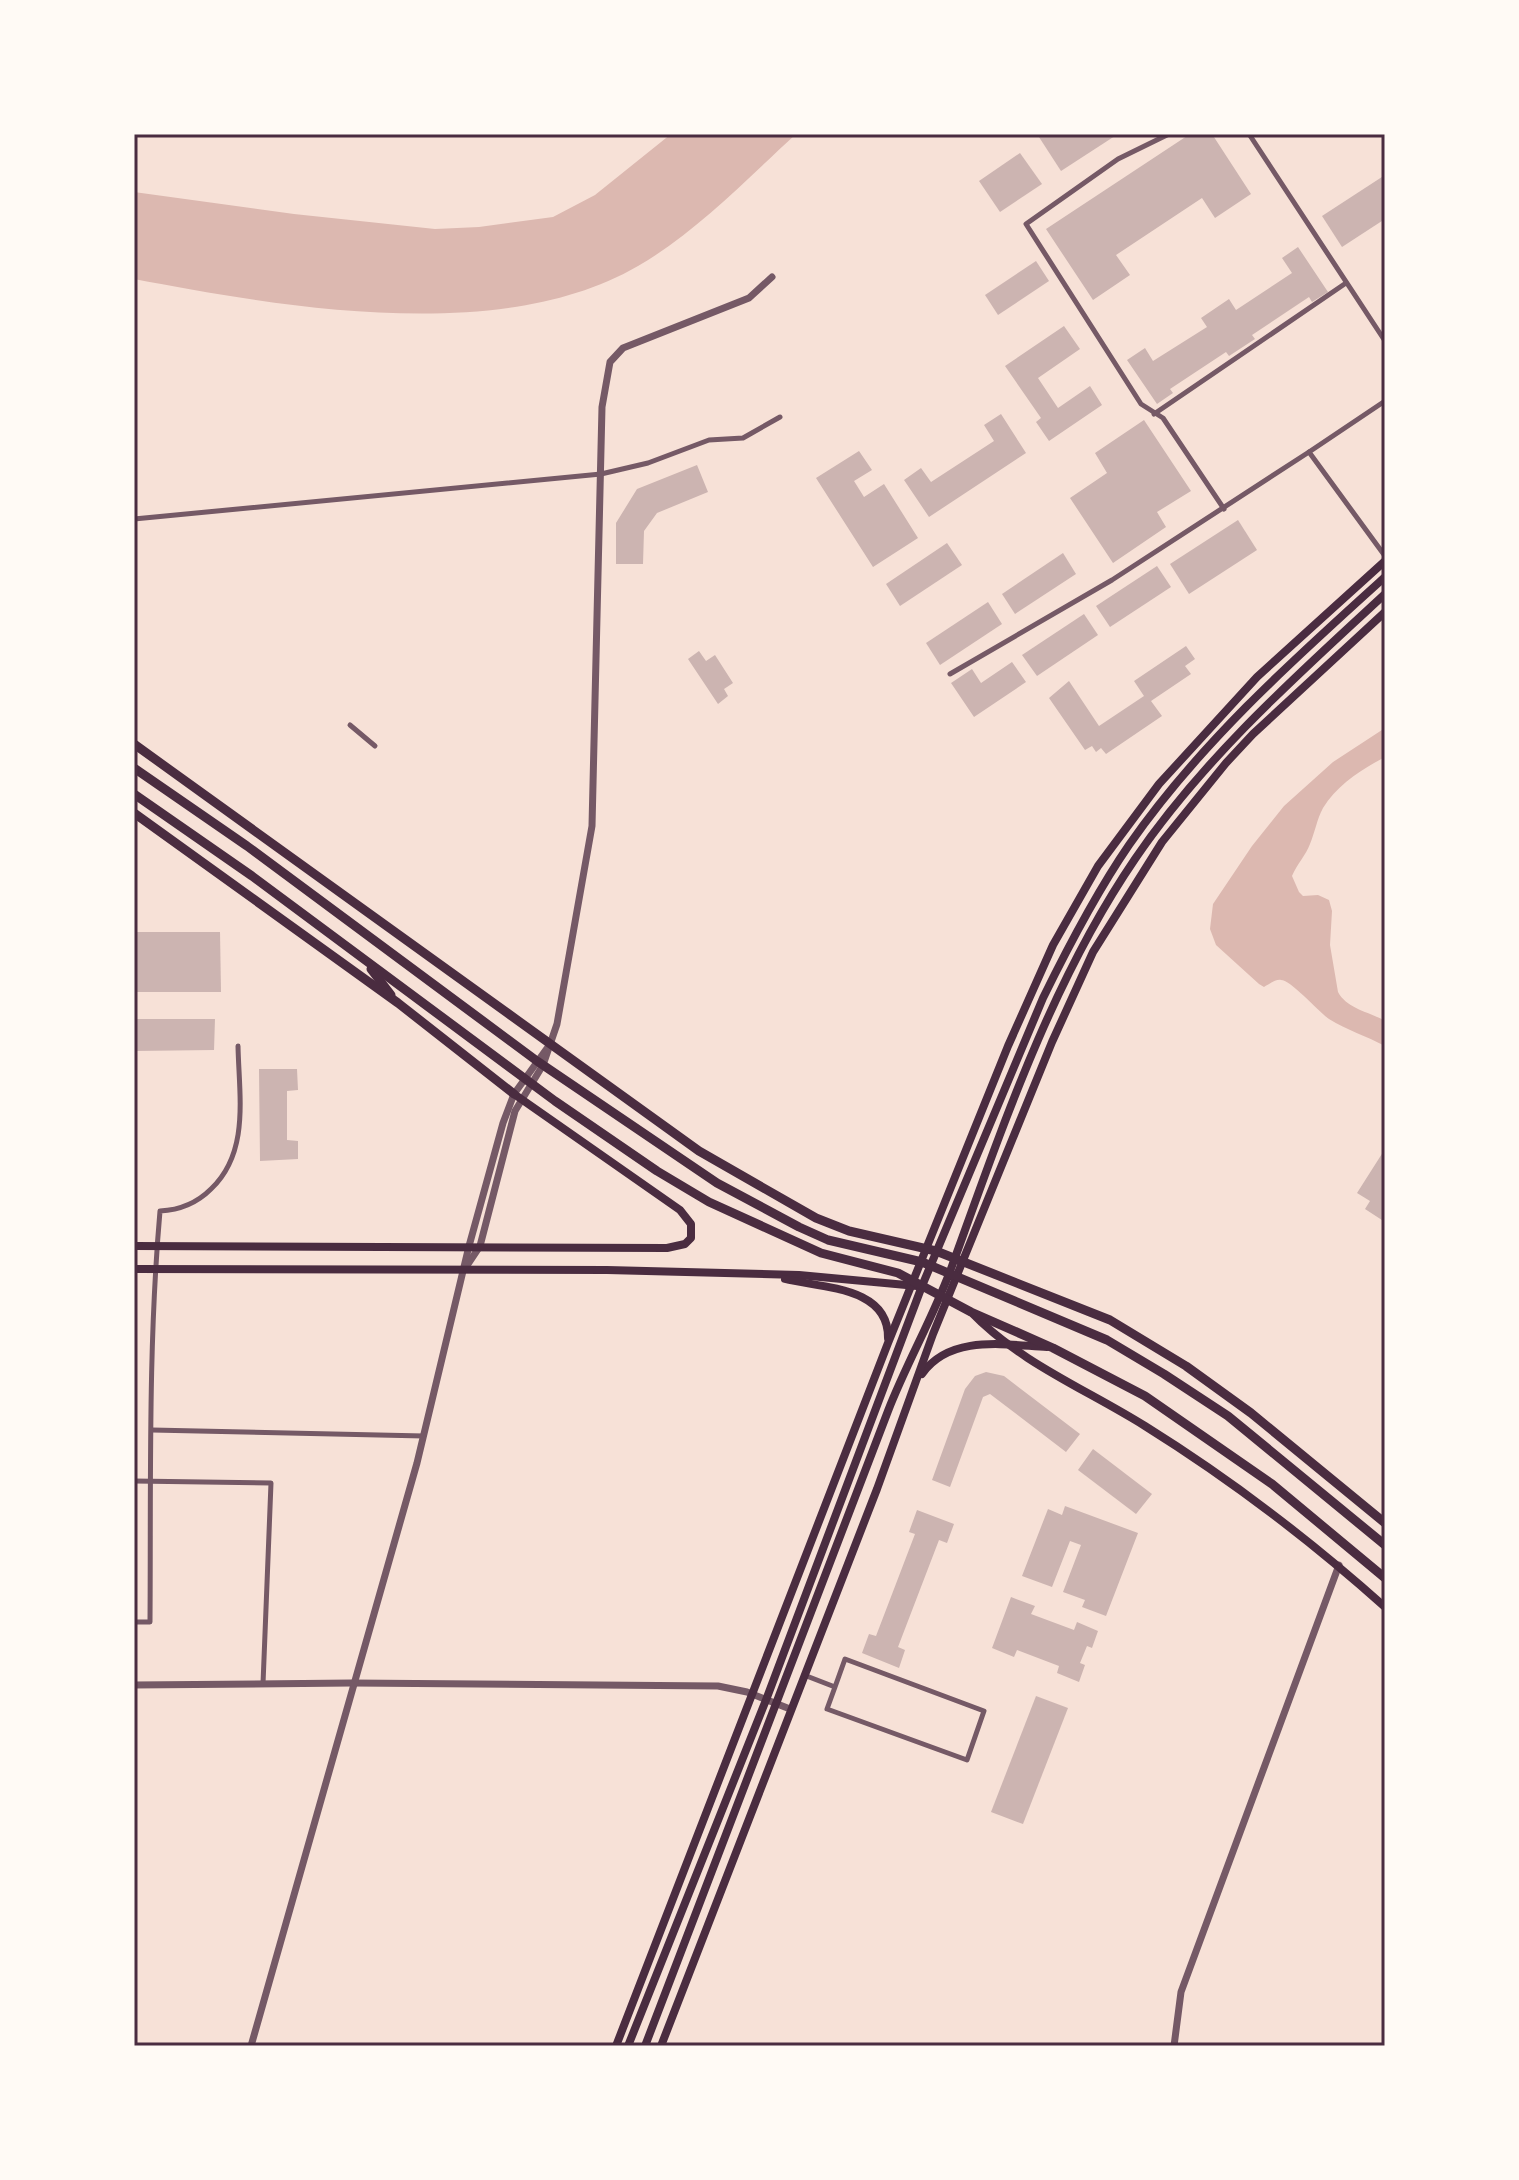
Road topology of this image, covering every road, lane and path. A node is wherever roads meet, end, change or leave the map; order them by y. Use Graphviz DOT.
graph roads {
  1 [pos="1169,134"];
  2 [pos="1249,134"];
  3 [pos="772,277"];
  4 [pos="1346,283"];
  5 [pos="1385,341"];
  6 [pos="1385,401"];
  7 [pos="1154,414"];
  8 [pos="780,417"];
  9 [pos="1309,452"];
  10 [pos="601,474"];
  11 [pos="1224,509"];
  12 [pos="134,519"];
  13 [pos="1385,558"];
  14 [pos="1385,577"];
  15 [pos="1385,594"];
  16 [pos="1385,612"];
  17 [pos="950,674"];
  18 [pos="350,725"];
  19 [pos="134,744"];
  20 [pos="375,746"];
  21 [pos="134,768"];
  22 [pos="134,794"];
  23 [pos="134,813"];
  24 [pos="361,957"];
  25 [pos="398,1003"];
  26 [pos="550,1044"];
  27 [pos="238,1046"];
  28 [pos="540,1063"];
  29 [pos="528,1081"];
  30 [pos="517,1096"];
  31 [pos="134,1246"];
  32 [pos="157,1246"];
  33 [pos="469,1246"];
  34 [pos="480,1246"];
  35 [pos="932,1249"];
  36 [pos="959,1260"];
  37 [pos="926,1263"];
  38 [pos="134,1269"];
  39 [pos="155,1269"];
  40 [pos="464,1270"];
  41 [pos="773,1275"];
  42 [pos="953,1275"];
  43 [pos="916,1284"];
  44 [pos="943,1297"];
  45 [pos="971,1312"];
  46 [pos="888,1343"];
  47 [pos="1006,1345"];
  48 [pos="1053,1348"];
  49 [pos="915,1384"];
  50 [pos="152,1430"];
  51 [pos="424,1436"];
  52 [pos="134,1481"];
  53 [pos="151,1481"];
  54 [pos="1385,1523"];
  55 [pos="1385,1545"];
  56 [pos="1339,1565"];
  57 [pos="1385,1578"];
  58 [pos="1385,1607"];
  59 [pos="134,1622"];
  60 [pos="803,1674"];
  61 [pos="352,1683"];
  62 [pos="263,1684"];
  63 [pos="134,1685"];
  64 [pos="835,1687"];
  65 [pos="753,1694"];
  66 [pos="766,1700"];
  67 [pos="777,1704"];
  68 [pos="790,1709"];
  69 [pos="251,2046"];
  70 [pos="616,2046"];
  71 [pos="628,2046"];
  72 [pos="645,2046"];
  73 [pos="661,2046"];
  74 [pos="1174,2046"];
  1 -- 7 [label="street"];
  2 -- 4 [label="street"];
  3 -- 10 [label="street"];
  4 -- 5 [label="street"];
  4 -- 7 [label="street"];
  6 -- 9 [label="street"];
  7 -- 11 [label="street"];
  8 -- 10 [label="street"];
  9 -- 11 [label="street"];
  9 -- 13 [label="street"];
  10 -- 12 [label="street"];
  10 -- 26 [label="street"];
  11 -- 17 [label="street"];
  13 -- 35 [label="main road"];
  14 -- 35 [label="main road"];
  15 -- 36 [label="main road"];
  16 -- 36 [label="main road"];
  18 -- 20 [label="street"];
  19 -- 26 [label="main road"];
  21 -- 28 [label="main road"];
  22 -- 24 [label="main road"];
  23 -- 25 [label="main road"];
  24 -- 25 [label="main road"];
  24 -- 29 [label="main road"];
  25 -- 30 [label="main road"];
  26 -- 28 [label="street"];
  26 -- 35 [label="main road"];
  27 -- 32 [label="street"];
  28 -- 29 [label="street"];
  28 -- 37 [label="main road"];
  29 -- 30 [label="street"];
  29 -- 43 [label="main road"];
  30 -- 33 [label="street"];
  30 -- 34 [label="street"];
  30 -- 34 [label="main road"];
  31 -- 32 [label="main road"];
  32 -- 33 [label="main road"];
  32 -- 39 [label="street"];
  33 -- 34 [label="main road"];
  33 -- 40 [label="street"];
  34 -- 40 [label="street"];
  35 -- 36 [label="main road"];
  35 -- 37 [label="main road"];
  36 -- 42 [label="main road"];
  36 -- 54 [label="main road"];
  37 -- 42 [label="main road"];
  37 -- 43 [label="main road"];
  38 -- 39 [label="main road"];
  39 -- 40 [label="main road"];
  39 -- 50 [label="street"];
  40 -- 41 [label="main road"];
  40 -- 51 [label="street"];
  41 -- 43 [label="main road"];
  41 -- 46 [label="main road"];
  42 -- 44 [label="main road"];
  42 -- 55 [label="main road"];
  43 -- 44 [label="main road"];
  43 -- 46 [label="main road"];
  43 -- 66 [label="main road"];
  44 -- 45 [label="main road"];
  44 -- 49 [label="main road"];
  44 -- 67 [label="main road"];
  45 -- 47 [label="main road"];
  45 -- 48 [label="main road"];
  46 -- 65 [label="main road"];
  47 -- 48 [label="main road"];
  47 -- 49 [label="main road"];
  47 -- 56 [label="main road"];
  48 -- 57 [label="main road"];
  49 -- 60 [label="main road"];
  50 -- 51 [label="street"];
  50 -- 53 [label="street"];
  51 -- 61 [label="street"];
  52 -- 53 [label="street"];
  53 -- 59 [label="street"];
  53 -- 62 [label="street"];
  56 -- 58 [label="main road"];
  56 -- 74 [label="street"];
  60 -- 64 [label="street"];
  60 -- 68 [label="main road"];
  61 -- 62 [label="street"];
  61 -- 65 [label="street"];
  61 -- 69 [label="street"];
  62 -- 63 [label="street"];
  64 -- 64 [label="street"];
  65 -- 66 [label="street"];
  65 -- 70 [label="main road"];
  66 -- 67 [label="street"];
  66 -- 71 [label="main road"];
  67 -- 68 [label="street"];
  67 -- 72 [label="main road"];
  68 -- 73 [label="main road"];
}
